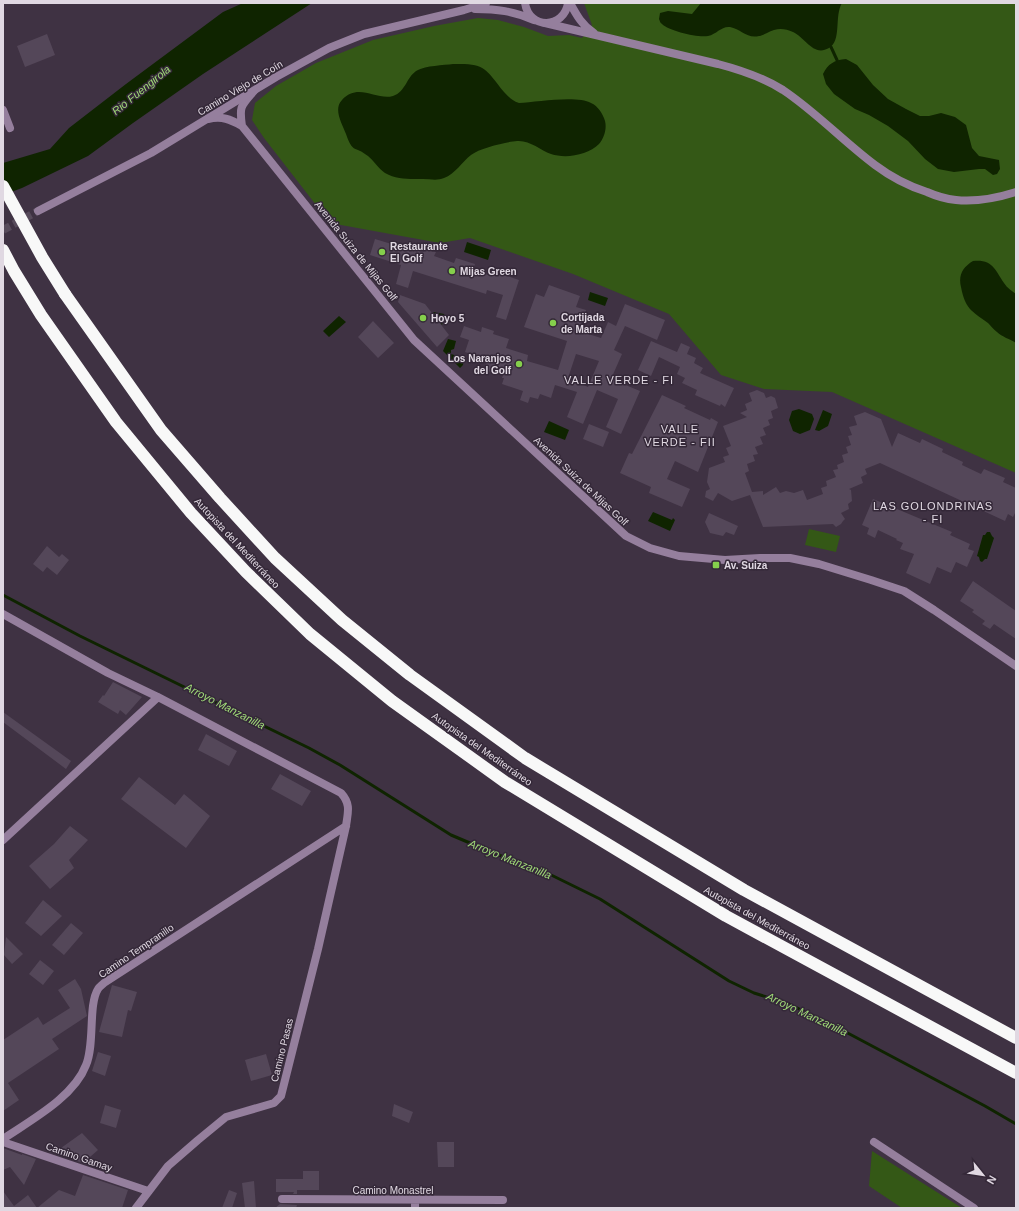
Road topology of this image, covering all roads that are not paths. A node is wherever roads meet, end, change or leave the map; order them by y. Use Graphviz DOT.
graph roads {
  1 [pos="486,3"];
  2 [pos="525,3"];
  3 [pos="569,3"];
  4 [pos="464,10"];
  5 [pos="538,21"];
  6 [pos="600,37"];
  7 [pos="255,90"];
  8 [pos="3,110"];
  9 [pos="208,119"];
  10 [pos="242,126"];
  11 [pos="10,128"];
  12 [pos="3,186"];
  13 [pos="1016,192"];
  14 [pos="38,211"];
  15 [pos="3,250"];
  16 [pos="3,614"];
  17 [pos="1016,666"];
  18 [pos="158,697"];
  19 [pos="346,826"];
  20 [pos="3,840"];
  21 [pos="1016,1038"];
  22 [pos="1016,1073"];
  23 [pos="3,1141"];
  24 [pos="874,1142"];
  25 [pos="148,1191"];
  26 [pos="282,1199"];
  27 [pos="503,1200"];
  28 [pos="415,1204"];
  29 [pos="136,1208"];
  30 [pos="974,1208"];
  1 -- 4 [label="street, Camino Viejo de Coín"];
  2 -- 5 [label="street"];
  3 -- 5 [label="street"];
  3 -- 6 [label="street"];
  4 -- 5 [label="street, Camino Viejo de Coín"];
  4 -- 7 [label="street, Camino Viejo de Coín"];
  5 -- 6 [label="street, Camino Viejo de Coín"];
  6 -- 13 [label="street, Camino Viejo de Coín"];
  7 -- 9 [label="street, Camino Viejo de Coín"];
  7 -- 10 [label="street"];
  8 -- 11 [label="street"];
  9 -- 10 [label="street, Avenida Suiza de Mijas Golf"];
  9 -- 14 [label="street, Camino Viejo de Coín"];
  10 -- 17 [label="street, Avenida Suiza de Mijas Golf"];
  12 -- 21 [label="highway, Autopista del Mediterráneo, bridge"];
  15 -- 22 [label="highway, Autopista del Mediterráneo"];
  16 -- 18 [label="street, Camino Pasas"];
  18 -- 19 [label="street, Camino Pasas"];
  18 -- 20 [label="street"];
  19 -- 23 [label="street, Camino Tempranillo"];
  19 -- 25 [label="street, Camino Pasas"];
  23 -- 25 [label="street, Camino Gamay"];
  24 -- 30 [label="street"];
  25 -- 29 [label="street, Camino Pasas"];
  26 -- 28 [label="street, Camino Monastrel"];
  27 -- 28 [label="street, Camino Monastrel"];
}
